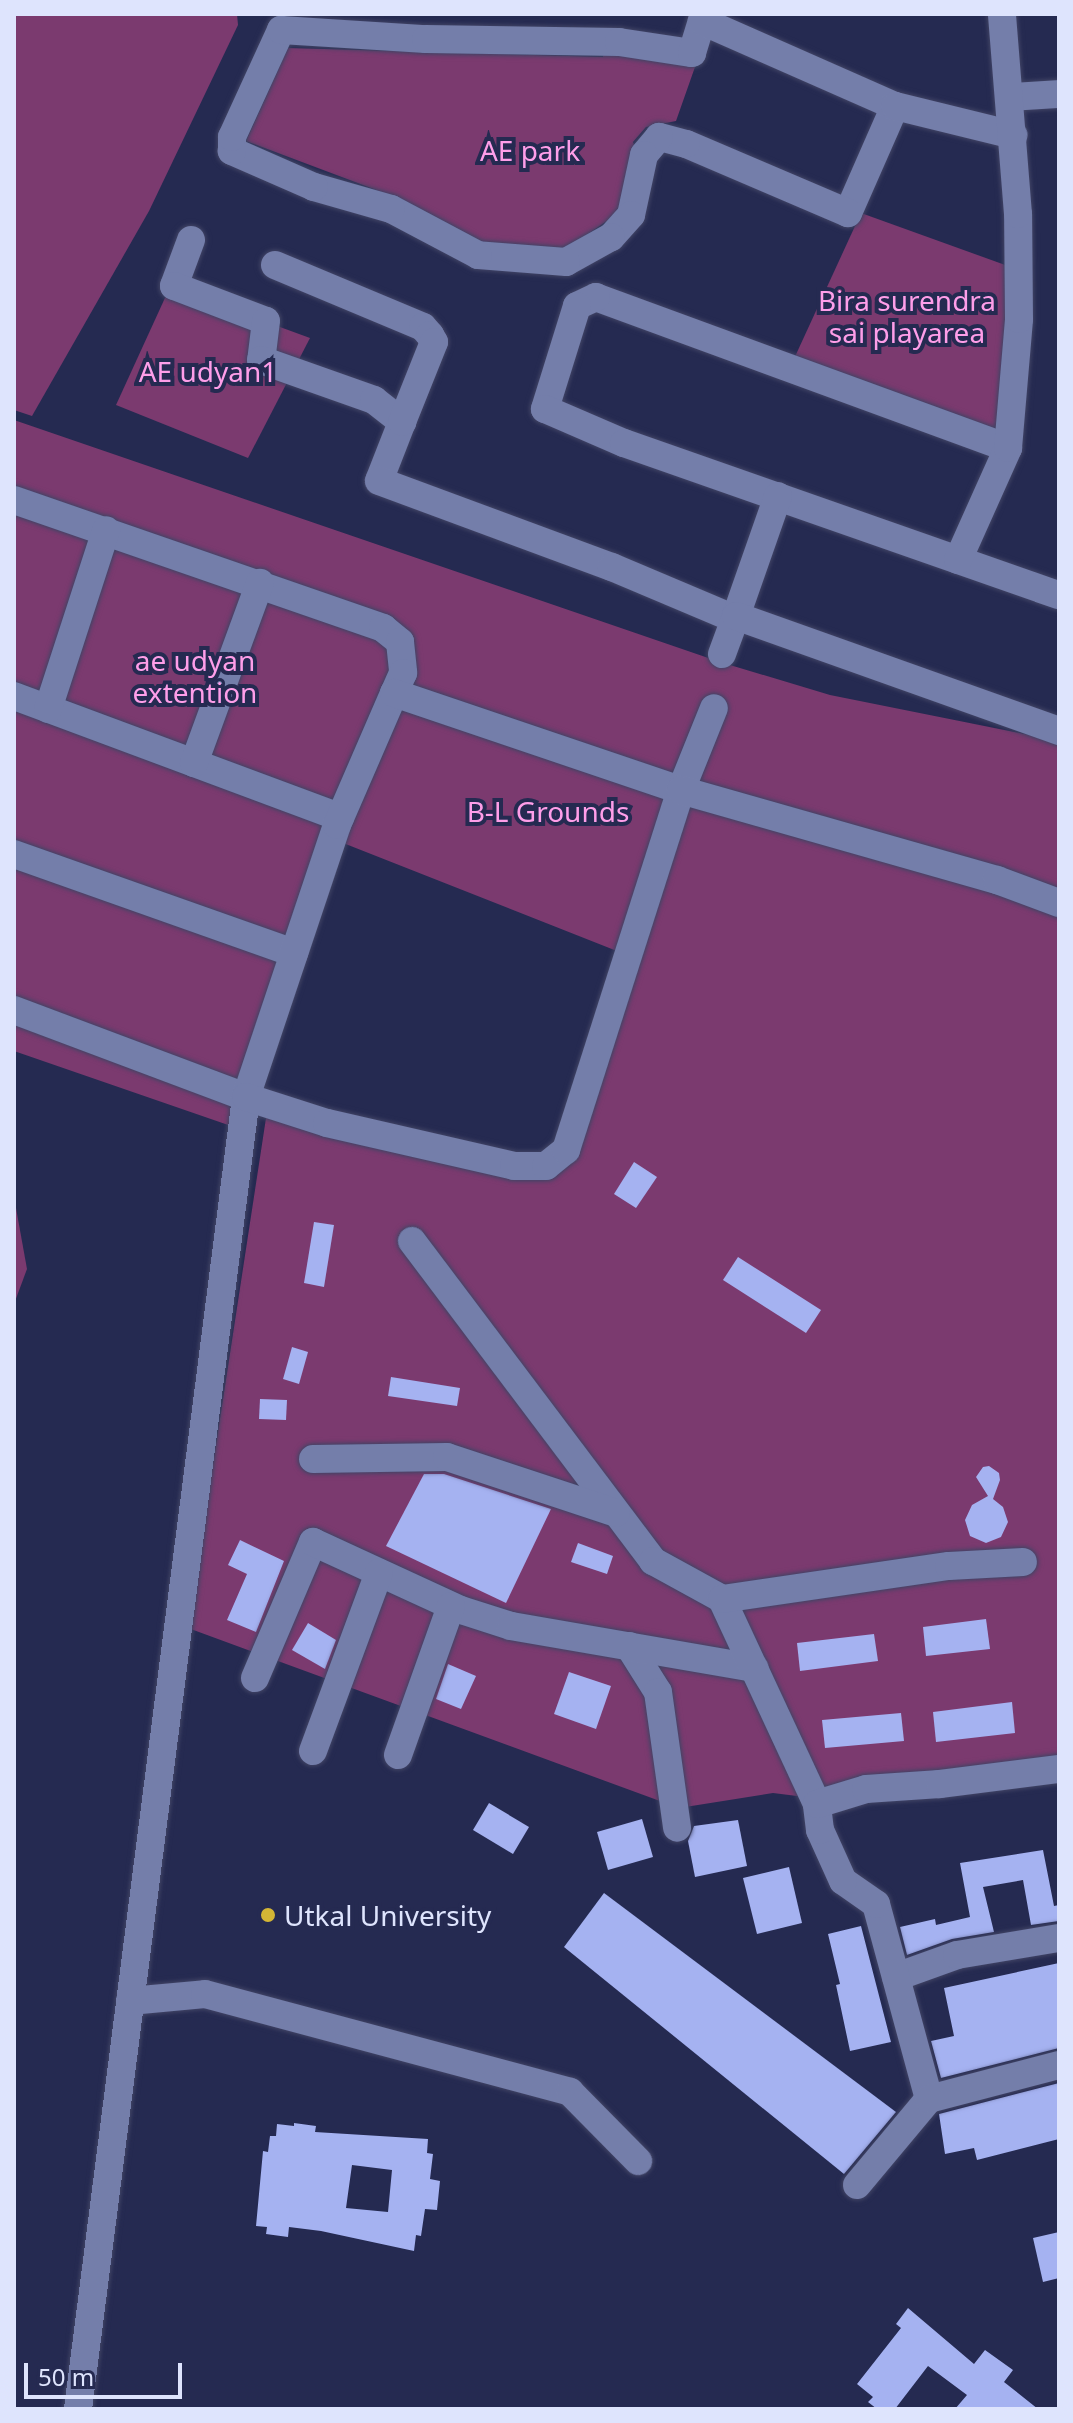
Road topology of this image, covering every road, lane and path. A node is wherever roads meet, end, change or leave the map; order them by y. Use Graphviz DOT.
graph roads {
  1 [pos="1002,14"];
  2 [pos="1059,94"];
  3 [pos="1011,97"];
  4 [pos="895,106"];
  5 [pos="1013,135"];
  6 [pos="191,240"];
  7 [pos="275,265"];
  8 [pos="402,422"];
  9 [pos="1008,448"];
  10 [pos="778,496"];
  11 [pos="14,500"];
  12 [pos="106,530"];
  13 [pos="958,560"];
  14 [pos="260,583"];
  15 [pos="1059,595"];
  16 [pos="735,617"];
  17 [pos="722,654"];
  18 [pos="394,693"];
  19 [pos="14,696"];
  20 [pos="714,708"];
  21 [pos="48,709"];
  22 [pos="1059,731"];
  23 [pos="194,763"];
  24 [pos="681,790"];
  25 [pos="340,817"];
  26 [pos="14,854"];
  27 [pos="1059,903"];
  28 [pos="294,953"];
  29 [pos="14,1010"];
  30 [pos="246,1097"];
  31 [pos="412,1241"];
  32 [pos="313,1459"];
  33 [pos="616,1513"];
  34 [pos="1023,1562"];
  35 [pos="379,1573"];
  36 [pos="722,1599"];
  37 [pos="451,1606"];
  38 [pos="629,1646"];
  39 [pos="754,1668"];
  40 [pos="255,1678"];
  41 [pos="313,1751"];
  42 [pos="398,1755"];
  43 [pos="1059,1769"];
  44 [pos="817,1804"];
  45 [pos="677,1828"];
  46 [pos="1059,1938"];
  47 [pos="896,1977"];
  48 [pos="130,2001"];
  49 [pos="1059,2065"];
  50 [pos="929,2099"];
  51 [pos="638,2161"];
  52 [pos="857,2185"];
  53 [pos="78,2409"];
  1 -- 3 [label="street"];
  2 -- 3 [label="street"];
  3 -- 5 [label="street"];
  4 -- 4 [label="street"];
  4 -- 5 [label="street"];
  5 -- 9 [label="street"];
  6 -- 8 [label="street"];
  7 -- 8 [label="street"];
  8 -- 16 [label="street"];
  9 -- 10 [label="street"];
  9 -- 13 [label="street"];
  10 -- 13 [label="street"];
  10 -- 16 [label="street"];
  11 -- 12 [label="street"];
  12 -- 14 [label="street"];
  12 -- 21 [label="street"];
  13 -- 15 [label="street"];
  14 -- 18 [label="street"];
  14 -- 23 [label="street"];
  16 -- 17 [label="street"];
  16 -- 22 [label="street"];
  18 -- 24 [label="street"];
  18 -- 25 [label="street"];
  19 -- 21 [label="street"];
  20 -- 24 [label="street"];
  21 -- 23 [label="street"];
  23 -- 25 [label="street"];
  24 -- 27 [label="street"];
  24 -- 30 [label="street"];
  25 -- 28 [label="street"];
  26 -- 28 [label="street"];
  28 -- 30 [label="street"];
  29 -- 30 [label="street"];
  30 -- 48 [label="street"];
  31 -- 33 [label="street"];
  32 -- 33 [label="street"];
  33 -- 36 [label="street"];
  34 -- 36 [label="street"];
  35 -- 37 [label="street"];
  35 -- 40 [label="street"];
  35 -- 41 [label="street"];
  36 -- 39 [label="street"];
  37 -- 38 [label="street"];
  37 -- 42 [label="street"];
  38 -- 39 [label="street"];
  38 -- 45 [label="street"];
  39 -- 44 [label="street"];
  43 -- 44 [label="street"];
  44 -- 47 [label="street"];
  46 -- 47 [label="street"];
  47 -- 50 [label="street"];
  48 -- 51 [label="street"];
  48 -- 53 [label="street"];
  49 -- 50 [label="street"];
  50 -- 52 [label="street"];
}
